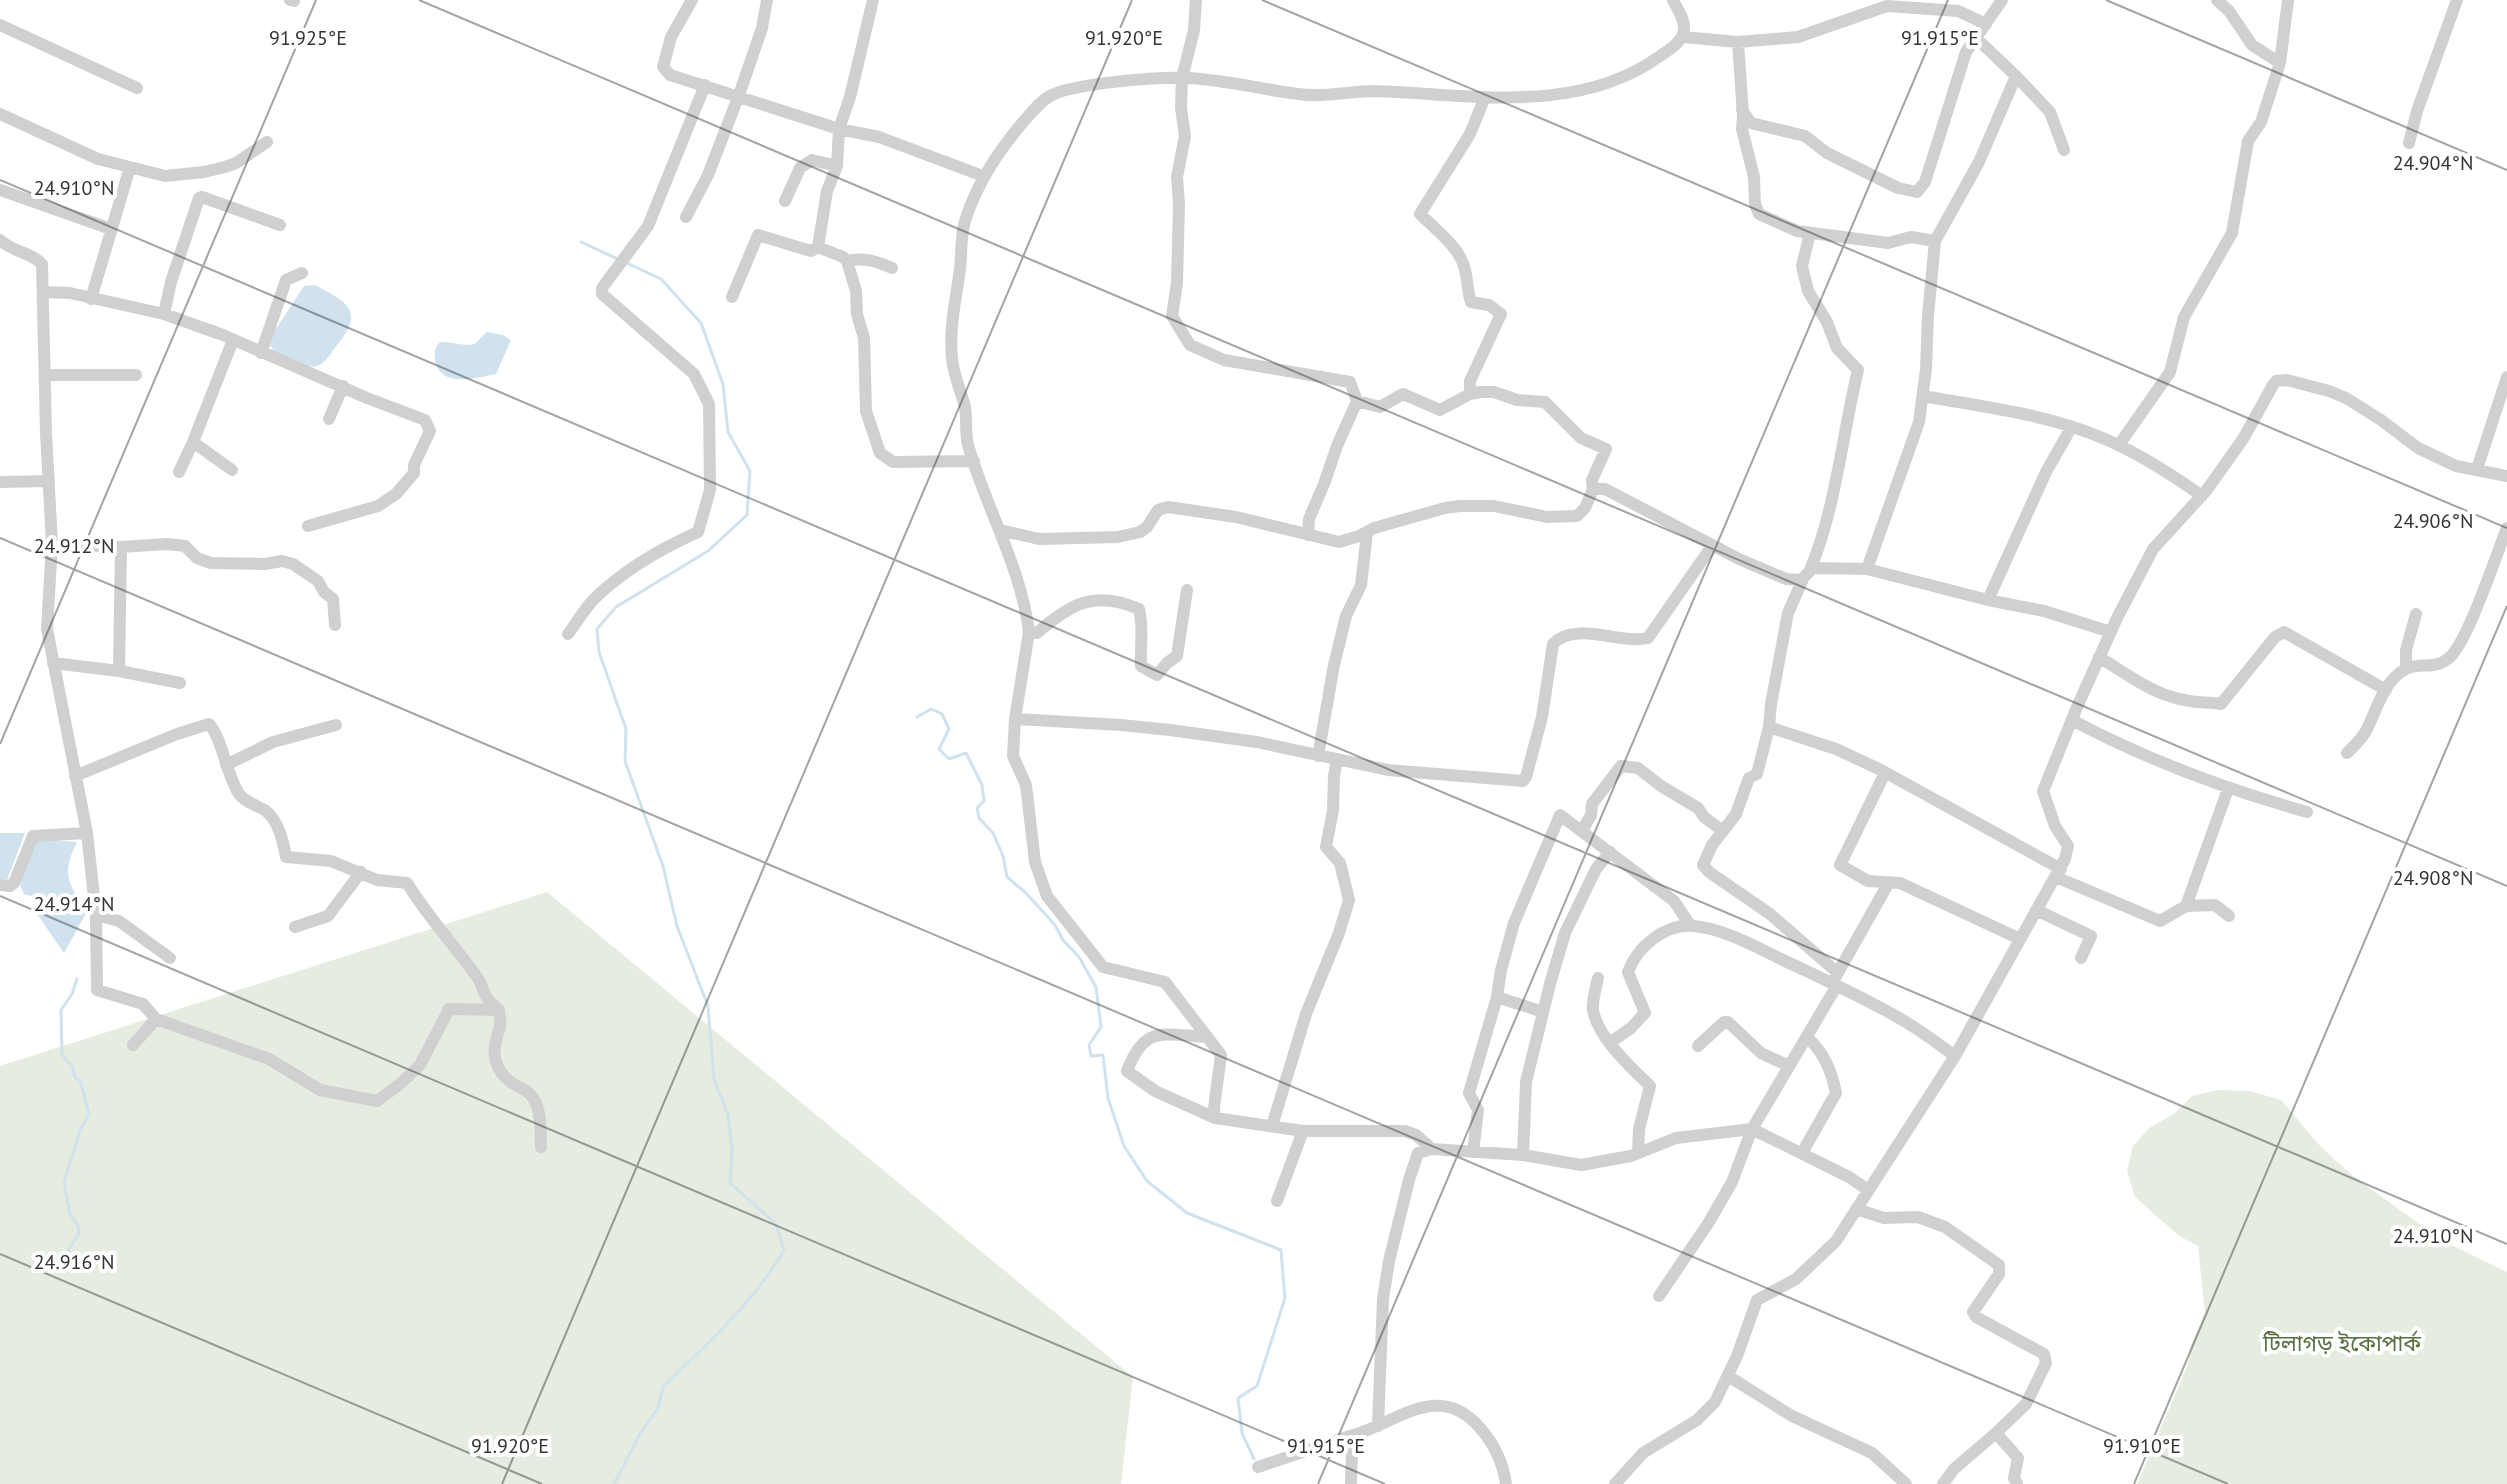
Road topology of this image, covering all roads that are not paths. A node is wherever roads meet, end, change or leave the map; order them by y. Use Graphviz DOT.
graph roads {
  1 [pos="692,0"];
  2 [pos="767,0"];
  3 [pos="873,0"];
  4 [pos="1196,0"];
  5 [pos="1673,0"];
  6 [pos="2002,0"];
  7 [pos="2217,0"];
  8 [pos="2288,0"];
  9 [pos="2457,0"];
  10 [pos="1986,24"];
  11 [pos="0,25"];
  12 [pos="1683,37"];
  13 [pos="1976,38"];
  14 [pos="1738,42"];
  15 [pos="2280,63"];
  16 [pos="2016,76"];
  17 [pos="1182,78"];
  18 [pos="705,85"];
  19 [pos="137,88"];
  20 [pos="739,95"];
  21 [pos="1485,97"];
  22 [pos="1742,110"];
  23 [pos="0,114"];
  24 [pos="839,129"];
  25 [pos="267,142"];
  26 [pos="2409,143"];
  27 [pos="2064,150"];
  28 [pos="837,166"];
  29 [pos="130,167"];
  30 [pos="204,172"];
  31 [pos="983,176"];
  32 [pos="0,190"];
  33 [pos="196,201"];
  34 [pos="785,201"];
  35 [pos="686,217"];
  36 [pos="280,225"];
  37 [pos="111,229"];
  38 [pos="1810,233"];
  39 [pos="0,240"];
  40 [pos="1935,241"];
  41 [pos="818,247"];
  42 [pos="847,261"];
  43 [pos="892,268"];
  44 [pos="302,273"];
  45 [pos="44,292"];
  46 [pos="732,297"];
  47 [pos="91,299"];
  48 [pos="164,314"];
  49 [pos="233,340"];
  50 [pos="261,353"];
  51 [pos="45,375"];
  52 [pos="136,375"];
  53 [pos="2507,377"];
  54 [pos="343,386"];
  55 [pos="1470,394"];
  56 [pos="1923,396"];
  57 [pos="1357,401"];
  58 [pos="329,419"];
  59 [pos="2071,428"];
  60 [pos="193,442"];
  61 [pos="2119,445"];
  62 [pos="974,461"];
  63 [pos="2477,469"];
  64 [pos="232,470"];
  65 [pos="179,472"];
  66 [pos="2507,476"];
  67 [pos="49,481"];
  68 [pos="0,482"];
  69 [pos="1593,489"];
  70 [pos="2202,496"];
  71 [pos="308,526"];
  72 [pos="2507,528"];
  73 [pos="1000,530"];
  74 [pos="1367,533"];
  75 [pos="1308,535"];
  76 [pos="52,544"];
  77 [pos="1712,546"];
  78 [pos="121,547"];
  79 [pos="1867,569"];
  80 [pos="1807,575"];
  81 [pos="1187,590"];
  82 [pos="1988,600"];
  83 [pos="2416,614"];
  84 [pos="335,625"];
  85 [pos="1029,632"];
  86 [pos="2111,632"];
  87 [pos="568,634"];
  88 [pos="2099,657"];
  89 [pos="53,663"];
  90 [pos="2406,668"];
  91 [pos="119,671"];
  92 [pos="180,683"];
  93 [pos="2386,690"];
  94 [pos="1015,719"];
  95 [pos="2072,720"];
  96 [pos="336,725"];
  97 [pos="1769,727"];
  98 [pos="2347,753"];
  99 [pos="1318,756"];
  100 [pos="1337,759"];
  101 [pos="226,765"];
  102 [pos="1885,773"];
  103 [pos="75,776"];
  104 [pos="2228,789"];
  105 [pos="2307,812"];
  106 [pos="1582,831"];
  107 [pos="1723,831"];
  108 [pos="87,833"];
  109 [pos="1610,852"];
  110 [pos="361,872"];
  111 [pos="2058,873"];
  112 [pos="1888,884"];
  113 [pos="0,885"];
  114 [pos="2186,906"];
  115 [pos="2036,910"];
  116 [pos="96,915"];
  117 [pos="2229,916"];
  118 [pos="1690,925"];
  119 [pos="295,927"];
  120 [pos="2020,939"];
  121 [pos="170,958"];
  122 [pos="2081,958"];
  123 [pos="1598,978"];
  124 [pos="1835,982"];
  125 [pos="1497,997"];
  126 [pos="499,1010"];
  127 [pos="1543,1012"];
  128 [pos="156,1019"];
  129 [pos="1207,1037"];
  130 [pos="1807,1037"];
  131 [pos="1611,1042"];
  132 [pos="133,1045"];
  133 [pos="1698,1046"];
  134 [pos="1955,1056"];
  135 [pos="1789,1066"];
  136 [pos="1215,1118"];
  137 [pos="1272,1126"];
  138 [pos="1752,1129"];
  139 [pos="1303,1131"];
  140 [pos="541,1147"];
  141 [pos="1432,1149"];
  142 [pos="1473,1152"];
  143 [pos="1638,1153"];
  144 [pos="1802,1153"];
  145 [pos="1523,1155"];
  146 [pos="1868,1190"];
  147 [pos="1277,1201"];
  148 [pos="1856,1209"];
  149 [pos="1659,1296"];
  150 [pos="1728,1376"];
  151 [pos="1378,1426"];
  152 [pos="1996,1433"];
  153 [pos="1350,1436"];
  154 [pos="1258,1467"];
  155 [pos="1351,1484"];
  156 [pos="1506,1484"];
  157 [pos="1615,1484"];
  158 [pos="1906,1484"];
  159 [pos="1943,1484"];
  160 [pos="2017,1484"];
  1 -- 18 [label="street"];
  2 -- 20 [label="street"];
  3 -- 24 [label="street"];
  4 -- 17 [label="street"];
  5 -- 12 [label="street"];
  6 -- 10 [label="street"];
  7 -- 15 [label="street"];
  8 -- 15 [label="street"];
  9 -- 26 [label="street"];
  10 -- 13 [label="street"];
  10 -- 14 [label="street"];
  11 -- 19 [label="street"];
  12 -- 14 [label="street"];
  12 -- 21 [label="street"];
  13 -- 16 [label="street"];
  13 -- 22 [label="street"];
  14 -- 22 [label="street"];
  15 -- 61 [label="street"];
  16 -- 27 [label="street"];
  16 -- 40 [label="street"];
  17 -- 21 [label="street"];
  17 -- 31 [label="street"];
  17 -- 57 [label="street"];
  18 -- 20 [label="street"];
  18 -- 87 [label="street"];
  20 -- 24 [label="street"];
  20 -- 35 [label="street"];
  21 -- 55 [label="street"];
  22 -- 38 [label="street"];
  23 -- 29 [label="street"];
  24 -- 28 [label="street"];
  24 -- 31 [label="street"];
  25 -- 30 [label="street"];
  28 -- 34 [label="street"];
  28 -- 41 [label="street"];
  29 -- 30 [label="street"];
  29 -- 37 [label="street"];
  30 -- 33 [label="street"];
  31 -- 62 [label="street"];
  32 -- 37 [label="street"];
  33 -- 36 [label="street"];
  33 -- 48 [label="street"];
  37 -- 47 [label="street"];
  38 -- 40 [label="street"];
  38 -- 80 [label="street"];
  39 -- 45 [label="street"];
  40 -- 56 [label="street"];
  41 -- 42 [label="street"];
  41 -- 46 [label="street"];
  42 -- 43 [label="street"];
  42 -- 62 [label="street"];
  44 -- 50 [label="street"];
  45 -- 47 [label="street"];
  45 -- 51 [label="street"];
  47 -- 48 [label="street"];
  48 -- 49 [label="street"];
  49 -- 50 [label="street"];
  49 -- 60 [label="street"];
  50 -- 54 [label="street"];
  51 -- 52 [label="street"];
  51 -- 67 [label="street"];
  53 -- 63 [label="street"];
  54 -- 58 [label="street"];
  54 -- 71 [label="street"];
  55 -- 57 [label="street"];
  55 -- 69 [label="street"];
  56 -- 59 [label="street"];
  56 -- 79 [label="street"];
  57 -- 75 [label="street"];
  59 -- 61 [label="street"];
  59 -- 82 [label="street"];
  60 -- 64 [label="street"];
  60 -- 65 [label="street"];
  61 -- 70 [label="street"];
  62 -- 73 [label="street"];
  63 -- 66 [label="street"];
  63 -- 70 [label="street"];
  67 -- 68 [label="street"];
  67 -- 76 [label="street"];
  69 -- 74 [label="street"];
  69 -- 77 [label="street"];
  70 -- 86 [label="street"];
  72 -- 90 [label="street"];
  73 -- 75 [label="street"];
  73 -- 85 [label="street"];
  74 -- 75 [label="street"];
  74 -- 99 [label="street"];
  76 -- 78 [label="street"];
  76 -- 89 [label="street"];
  77 -- 80 [label="street"];
  77 -- 100 [label="street"];
  78 -- 84 [label="street"];
  78 -- 91 [label="street"];
  79 -- 80 [label="street"];
  79 -- 82 [label="street"];
  80 -- 97 [label="street"];
  81 -- 85 [label="street"];
  82 -- 86 [label="street"];
  83 -- 90 [label="street"];
  85 -- 94 [label="street"];
  86 -- 88 [label="street"];
  88 -- 93 [label="street"];
  88 -- 95 [label="street"];
  89 -- 91 [label="street"];
  89 -- 103 [label="street"];
  90 -- 93 [label="street"];
  91 -- 92 [label="street"];
  93 -- 98 [label="street"];
  94 -- 99 [label="street"];
  94 -- 129 [label="street"];
  95 -- 104 [label="street"];
  95 -- 111 [label="street"];
  96 -- 101 [label="street"];
  97 -- 102 [label="street"];
  97 -- 107 [label="street"];
  99 -- 100 [label="street"];
  100 -- 137 [label="street"];
  101 -- 103 [label="street"];
  101 -- 110 [label="street"];
  102 -- 111 [label="street"];
  102 -- 112 [label="street"];
  103 -- 108 [label="street"];
  104 -- 105 [label="street"];
  104 -- 114 [label="street"];
  106 -- 107 [label="street"];
  106 -- 109 [label="street"];
  106 -- 125 [label="street"];
  107 -- 124 [label="street"];
  108 -- 113 [label="street"];
  108 -- 116 [label="street"];
  109 -- 118 [label="street"];
  109 -- 127 [label="street"];
  110 -- 119 [label="street"];
  110 -- 126 [label="street"];
  111 -- 114 [label="street"];
  111 -- 115 [label="street"];
  112 -- 120 [label="street"];
  112 -- 124 [label="street"];
  114 -- 117 [label="street"];
  115 -- 120 [label="street"];
  115 -- 122 [label="street"];
  116 -- 121 [label="street"];
  116 -- 128 [label="street"];
  118 -- 124 [label="street"];
  118 -- 131 [label="street"];
  120 -- 134 [label="street"];
  123 -- 131 [label="street"];
  124 -- 130 [label="street"];
  124 -- 134 [label="street"];
  125 -- 127 [label="street"];
  125 -- 142 [label="street"];
  126 -- 128 [label="street"];
  126 -- 140 [label="street"];
  127 -- 145 [label="street"];
  128 -- 132 [label="street"];
  129 -- 136 [label="street"];
  129 -- 136 [label="street"];
  130 -- 135 [label="street"];
  130 -- 144 [label="street"];
  131 -- 143 [label="street"];
  133 -- 135 [label="street"];
  134 -- 146 [label="street"];
  135 -- 138 [label="street"];
  136 -- 137 [label="street"];
  137 -- 139 [label="street"];
  138 -- 143 [label="street"];
  138 -- 144 [label="street"];
  138 -- 149 [label="street"];
  139 -- 141 [label="street"];
  139 -- 147 [label="street"];
  141 -- 142 [label="street"];
  141 -- 151 [label="street"];
  142 -- 145 [label="street"];
  143 -- 145 [label="street"];
  144 -- 146 [label="street"];
  146 -- 148 [label="street"];
  148 -- 150 [label="street"];
  148 -- 152 [label="street"];
  150 -- 157 [label="street"];
  150 -- 158 [label="street"];
  151 -- 153 [label="street"];
  151 -- 156 [label="street"];
  152 -- 159 [label="street"];
  152 -- 160 [label="street"];
  153 -- 154 [label="street"];
  153 -- 155 [label="street"];
}
